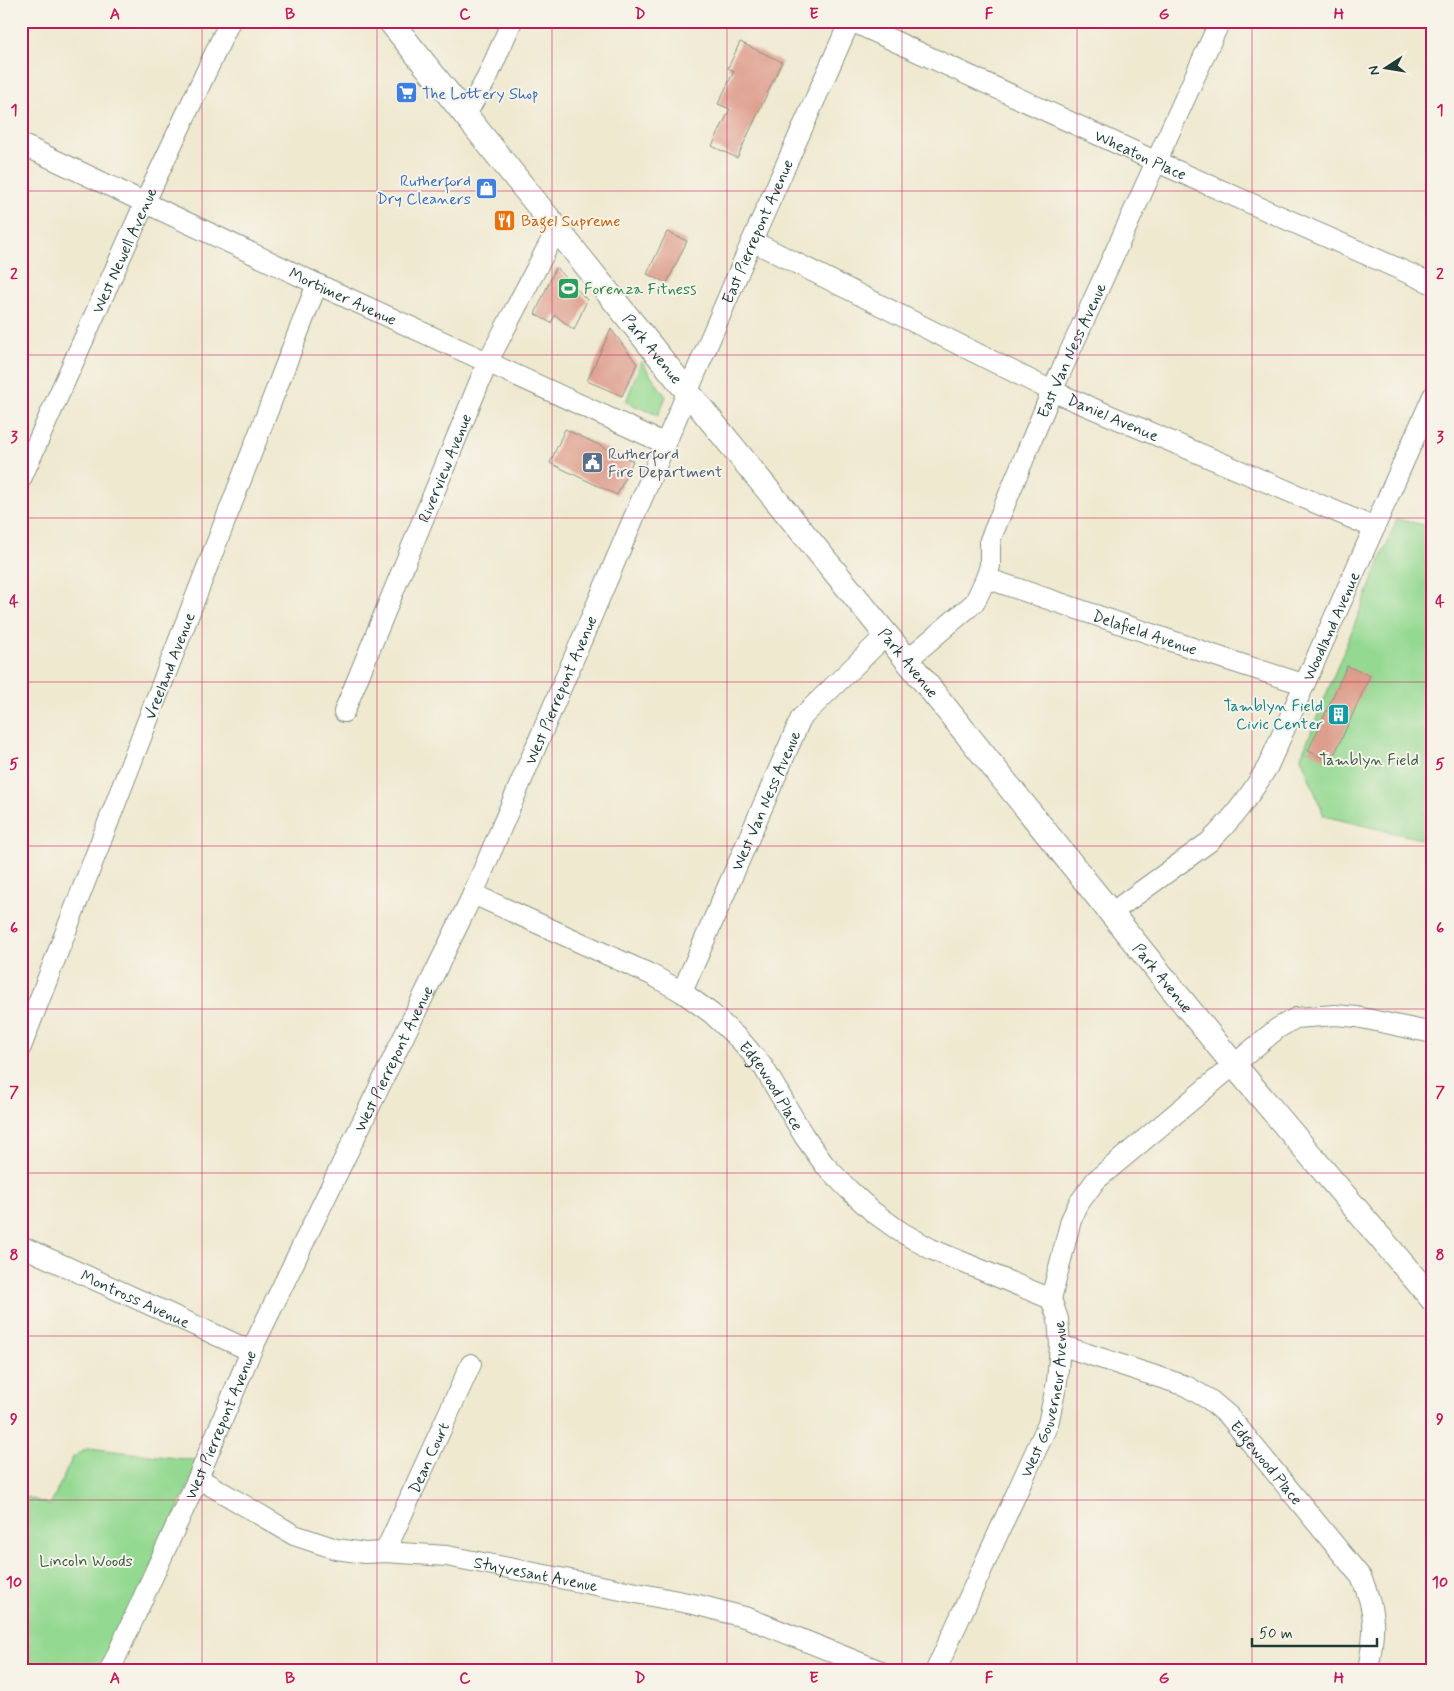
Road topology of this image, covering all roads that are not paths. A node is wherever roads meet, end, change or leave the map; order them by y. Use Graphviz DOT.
graph roads {
  1 [pos="230,21"];
  2 [pos="390,21"];
  3 [pos="512,21"];
  4 [pos="850,21"];
  5 [pos="1220,21"];
  6 [pos="466,114"];
  7 [pos="21,144"];
  8 [pos="1157,162"];
  9 [pos="145,203"];
  10 [pos="557,229"];
  11 [pos="752,242"];
  12 [pos="317,284"];
  13 [pos="1433,284"];
  14 [pos="488,361"];
  15 [pos="687,391"];
  16 [pos="1052,391"];
  17 [pos="1433,396"];
  18 [pos="1428,420"];
  19 [pos="666,444"];
  20 [pos="21,479"];
  21 [pos="1375,528"];
  22 [pos="986,578"];
  23 [pos="886,635"];
  24 [pos="907,660"];
  25 [pos="1303,684"];
  26 [pos="344,712"];
  27 [pos="473,894"];
  28 [pos="1111,913"];
  29 [pos="682,992"];
  30 [pos="1433,1033"];
  31 [pos="21,1047"];
  32 [pos="1234,1065"];
  33 [pos="21,1246"];
  34 [pos="1051,1299"];
  35 [pos="1433,1300"];
  36 [pos="1060,1345"];
  37 [pos="251,1351"];
  38 [pos="471,1364"];
  39 [pos="198,1478"];
  40 [pos="385,1552"];
  41 [pos="110,1670"];
  42 [pos="878,1670"];
  43 [pos="936,1670"];
  44 [pos="1368,1670"];
  1 -- 9 [label="street, West Newell Avenue"];
  2 -- 6 [label="street, Park Avenue"];
  3 -- 6 [label="street"];
  4 -- 8 [label="street, Wheaton Place"];
  4 -- 11 [label="street, East Pierrepont Avenue"];
  5 -- 8 [label="street, East Van Ness Avenue"];
  6 -- 10 [label="street, Park Avenue"];
  7 -- 9 [label="street, Mortimer Avenue"];
  8 -- 13 [label="street, Wheaton Place"];
  8 -- 16 [label="street, East Van Ness Avenue"];
  9 -- 12 [label="street, Mortimer Avenue"];
  9 -- 20 [label="street, West Newell Avenue"];
  10 -- 14 [label="street, Riverview Avenue"];
  10 -- 15 [label="street, Park Avenue"];
  11 -- 15 [label="street, East Pierrepont Avenue"];
  11 -- 16 [label="street, Daniel Avenue"];
  12 -- 14 [label="street, Mortimer Avenue"];
  12 -- 31 [label="street, Vreeland Avenue"];
  14 -- 19 [label="street, Mortimer Avenue"];
  14 -- 26 [label="street, Riverview Avenue"];
  15 -- 19 [label="street, East Pierrepont Avenue"];
  15 -- 23 [label="street, Park Avenue"];
  16 -- 21 [label="street, Daniel Avenue"];
  16 -- 22 [label="street, East Van Ness Avenue"];
  17 -- 18 [label="street, Woodland Avenue"];
  18 -- 21 [label="street, Woodland Avenue"];
  19 -- 27 [label="street, West Pierrepont Avenue"];
  21 -- 25 [label="street, Woodland Avenue"];
  22 -- 24 [label="street, East Van Ness Avenue"];
  22 -- 25 [label="street, Delafield Avenue"];
  23 -- 24 [label="street, Park Avenue"];
  23 -- 29 [label="street, West Van Ness Avenue"];
  24 -- 28 [label="street, Park Avenue"];
  25 -- 28 [label="street, Woodland Avenue"];
  27 -- 29 [label="street, Edgewood Place"];
  27 -- 37 [label="street, West Pierrepont Avenue"];
  28 -- 32 [label="street, Park Avenue"];
  29 -- 34 [label="street, Edgewood Place"];
  30 -- 32 [label="street, West Gouverneur Avenue"];
  32 -- 34 [label="street, West Gouverneur Avenue"];
  32 -- 35 [label="street, Park Avenue"];
  33 -- 37 [label="street, Montross Avenue"];
  34 -- 36 [label="street, West Gouverneur Avenue"];
  36 -- 43 [label="street, West Gouverneur Avenue"];
  36 -- 44 [label="street, Edgewood Place"];
  37 -- 39 [label="street, West Pierrepont Avenue"];
  38 -- 40 [label="street, Dean Court"];
  39 -- 40 [label="street, Stuyvesant Avenue"];
  39 -- 41 [label="street, West Pierrepont Avenue"];
  40 -- 42 [label="street, Stuyvesant Avenue"];
}
